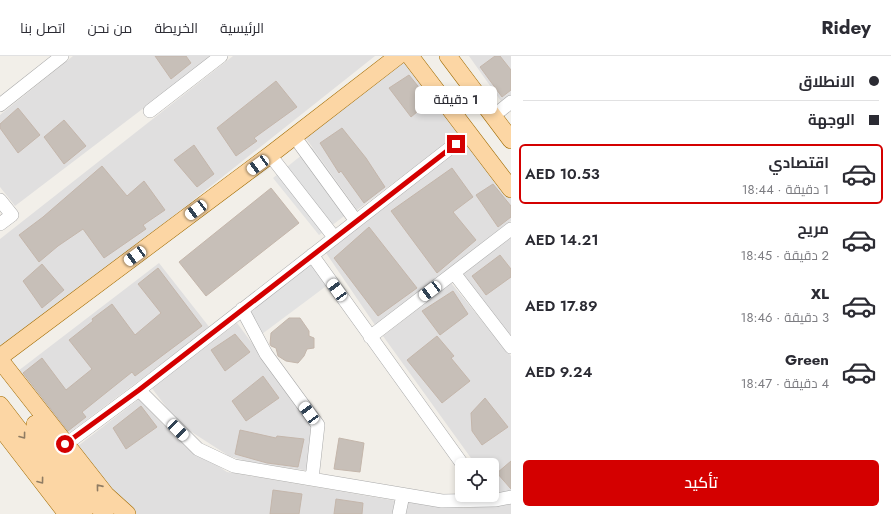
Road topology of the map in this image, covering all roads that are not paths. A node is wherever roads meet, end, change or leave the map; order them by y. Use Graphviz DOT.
graph roads {
  1 [pos="62,56"];
  2 [pos="221,56"];
  3 [pos="398,56"];
  4 [pos="410,56"];
  5 [pos="423,56"];
  6 [pos="448,56"];
  7 [pos="460,56"];
  8 [pos="0,105"];
  9 [pos="506,106"];
  10 [pos="150,110"];
  11 [pos="511,124"];
  12 [pos="468,134"];
  13 [pos="294,136"];
  14 [pos="511,140"];
  15 [pos="270,155"];
  16 [pos="511,171"];
  17 [pos="511,189"];
  18 [pos="0,200"];
  19 [pos="356,221"];
  20 [pos="0,224"];
  21 [pos="511,229"];
  22 [pos="334,237"];
  23 [pos="312,255"];
  24 [pos="454,273"];
  25 [pos="242,310"];
  26 [pos="370,336"];
  27 [pos="511,347"];
  28 [pos="0,359"];
  29 [pos="0,378"];
  30 [pos="139,390"];
  31 [pos="0,405"];
  32 [pos="0,427"];
  33 [pos="65,444"];
  34 [pos="458,458"];
  35 [pos="312,479"];
  36 [pos="403,494"];
  37 [pos="499,497"];
  38 [pos="511,497"];
  39 [pos="455,500"];
  40 [pos="67,514"];
  41 [pos="84,514"];
  42 [pos="105,514"];
  43 [pos="127,514"];
  44 [pos="399,514"];
  1 -- 8 [label="street"];
  2 -- 10 [label="street"];
  3 -- 13 [label="main road"];
  4 -- 12 [label="main road"];
  5 -- 16 [label="main road"];
  6 -- 14 [label="main road"];
  7 -- 9 [label="main road"];
  9 -- 11 [label="main road"];
  12 -- 17 [label="main road"];
  12 -- 19 [label="street"];
  13 -- 15 [label="main road"];
  13 -- 19 [label="street"];
  15 -- 22 [label="street"];
  15 -- 28 [label="main road"];
  18 -- 20 [label="street"];
  19 -- 22 [label="street"];
  21 -- 24 [label="street"];
  22 -- 23 [label="street"];
  23 -- 25 [label="street"];
  23 -- 26 [label="street"];
  24 -- 26 [label="street"];
  24 -- 27 [label="street"];
  25 -- 30 [label="street"];
  25 -- 35 [label="street"];
  26 -- 34 [label="street"];
  28 -- 33 [label="main road"];
  29 -- 42 [label="main road"];
  30 -- 33 [label="street"];
  30 -- 35 [label="street"];
  31 -- 41 [label="main road, one-way"];
  32 -- 40 [label="main road, one-way"];
  43 -- 33 [label="main road, one-way"];
  35 -- 36 [label="street"];
  36 -- 39 [label="street"];
  36 -- 44 [label="street"];
  37 -- 38 [label="street"];
}
